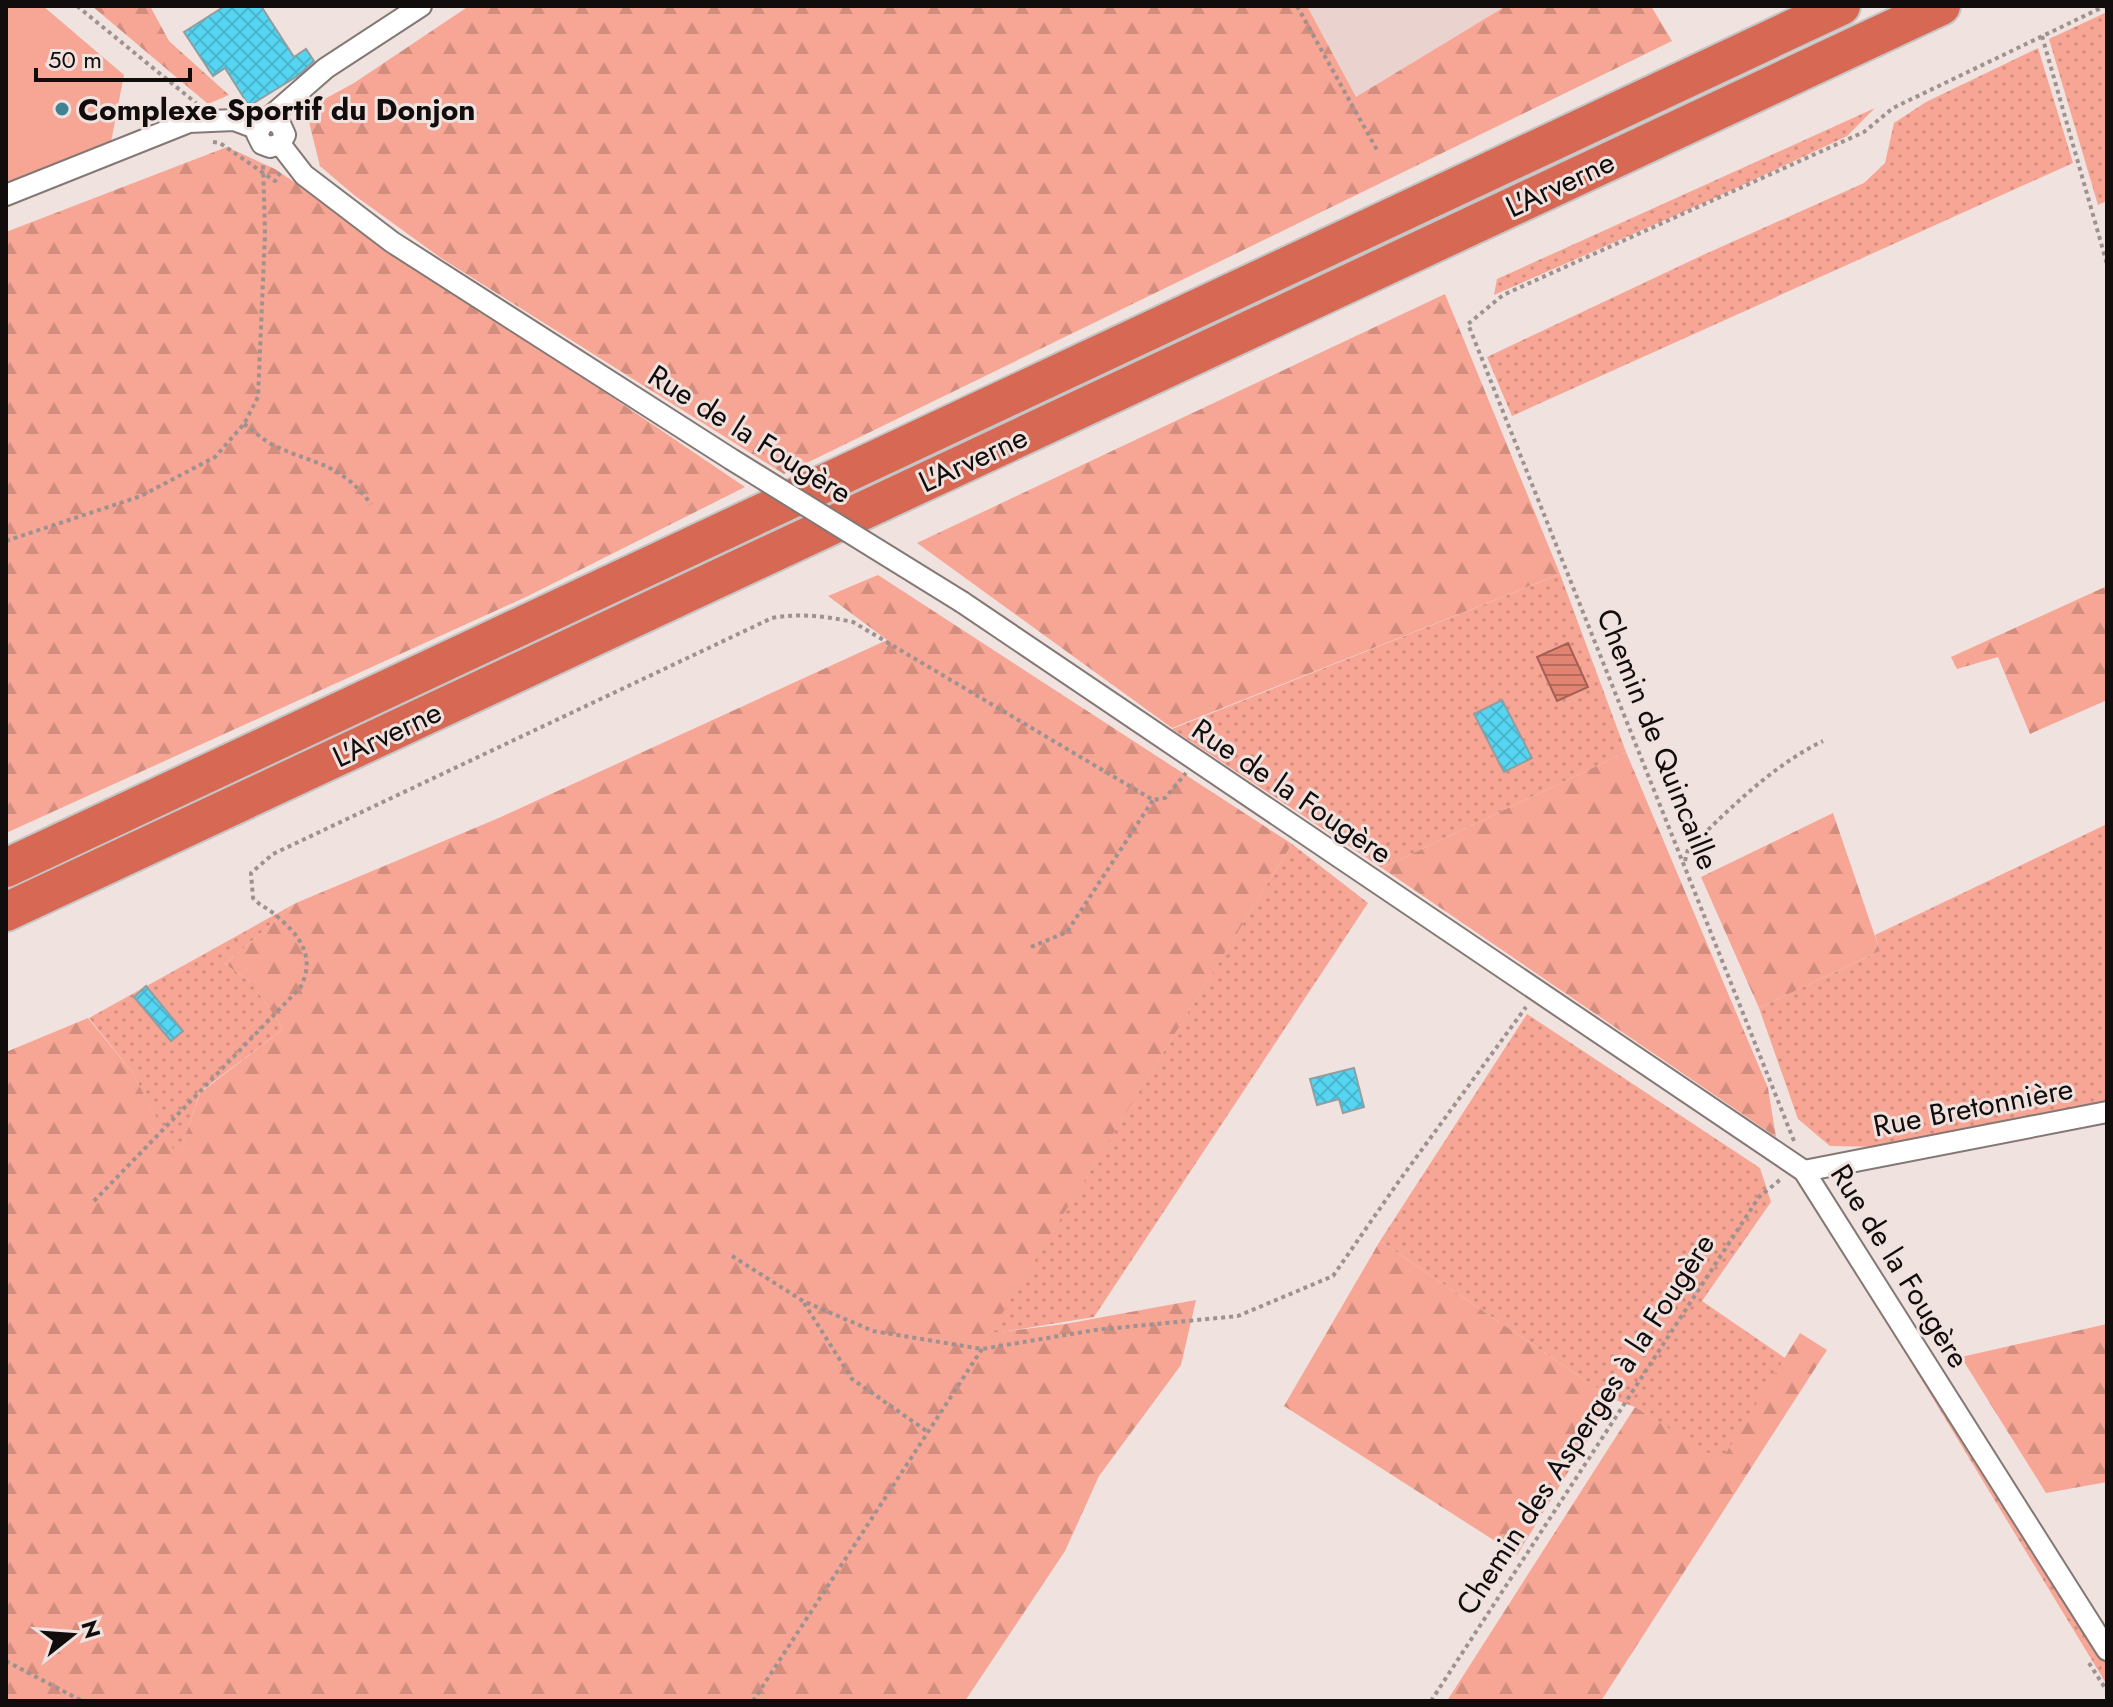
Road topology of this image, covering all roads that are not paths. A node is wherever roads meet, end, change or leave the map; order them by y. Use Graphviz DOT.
graph roads {
  1 [pos="421,6"];
  2 [pos="1841,6"];
  3 [pos="1941,6"];
  4 [pos="266,135"];
  5 [pos="6,195"];
  6 [pos="6,868"];
  7 [pos="6,912"];
  8 [pos="2107,1112"];
  9 [pos="1798,1178"];
  10 [pos="2107,1650"];
  1 -- 4 [label="street"];
  2 -- 6 [label="highway, L'Arverne"];
  3 -- 7 [label="highway, L'Arverne"];
  4 -- 5 [label="street"];
  4 -- 9 [label="street, Rue de la Fougère, bridge"];
  8 -- 9 [label="street, Rue Bretonnière"];
  9 -- 10 [label="street, Rue de la Fougère"];
}
